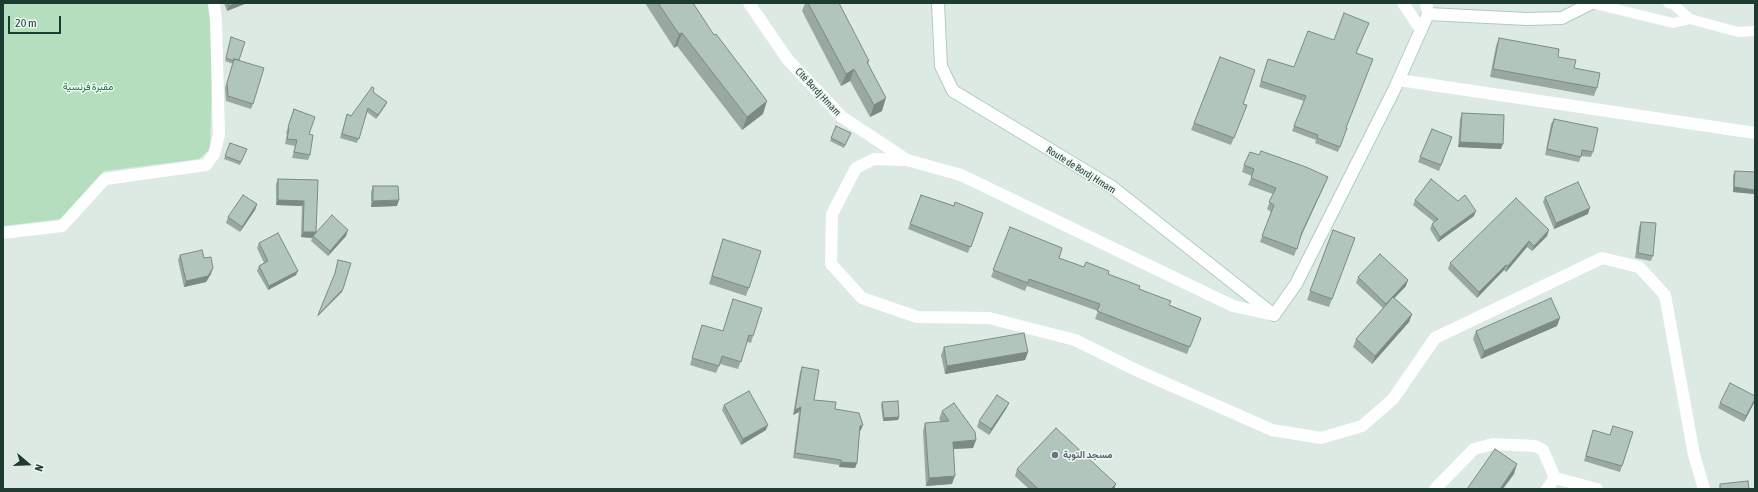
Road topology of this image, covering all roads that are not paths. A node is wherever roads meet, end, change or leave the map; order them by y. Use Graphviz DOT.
graph roads {
  1 [pos="214,3"];
  2 [pos="748,3"];
  3 [pos="938,3"];
  4 [pos="1402,3"];
  5 [pos="1592,3"];
  6 [pos="1668,3"];
  7 [pos="1427,9"];
  8 [pos="1690,19"];
  9 [pos="1421,30"];
  10 [pos="1755,31"];
  11 [pos="1399,80"];
  12 [pos="1755,133"];
  13 [pos="907,160"];
  14 [pos="3,233"];
  15 [pos="1274,315"];
  16 [pos="1555,478"];
  17 [pos="1435,489"];
  18 [pos="1547,489"];
  19 [pos="1596,489"];
  20 [pos="1704,489"];
  1 -- 14 [label="street"];
  2 -- 13 [label="street, Cité Bordj Hmam"];
  3 -- 15 [label="street, Route de Bordj Hmam"];
  4 -- 9 [label="street"];
  5 -- 7 [label="street"];
  5 -- 8 [label="lane"];
  6 -- 8 [label="lane"];
  7 -- 9 [label="street"];
  8 -- 10 [label="lane"];
  9 -- 11 [label="street"];
  11 -- 12 [label="street"];
  11 -- 15 [label="street"];
  13 -- 15 [label="street"];
  13 -- 20 [label="street"];
  16 -- 17 [label="street"];
  16 -- 18 [label="street"];
  16 -- 19 [label="street"];
}
